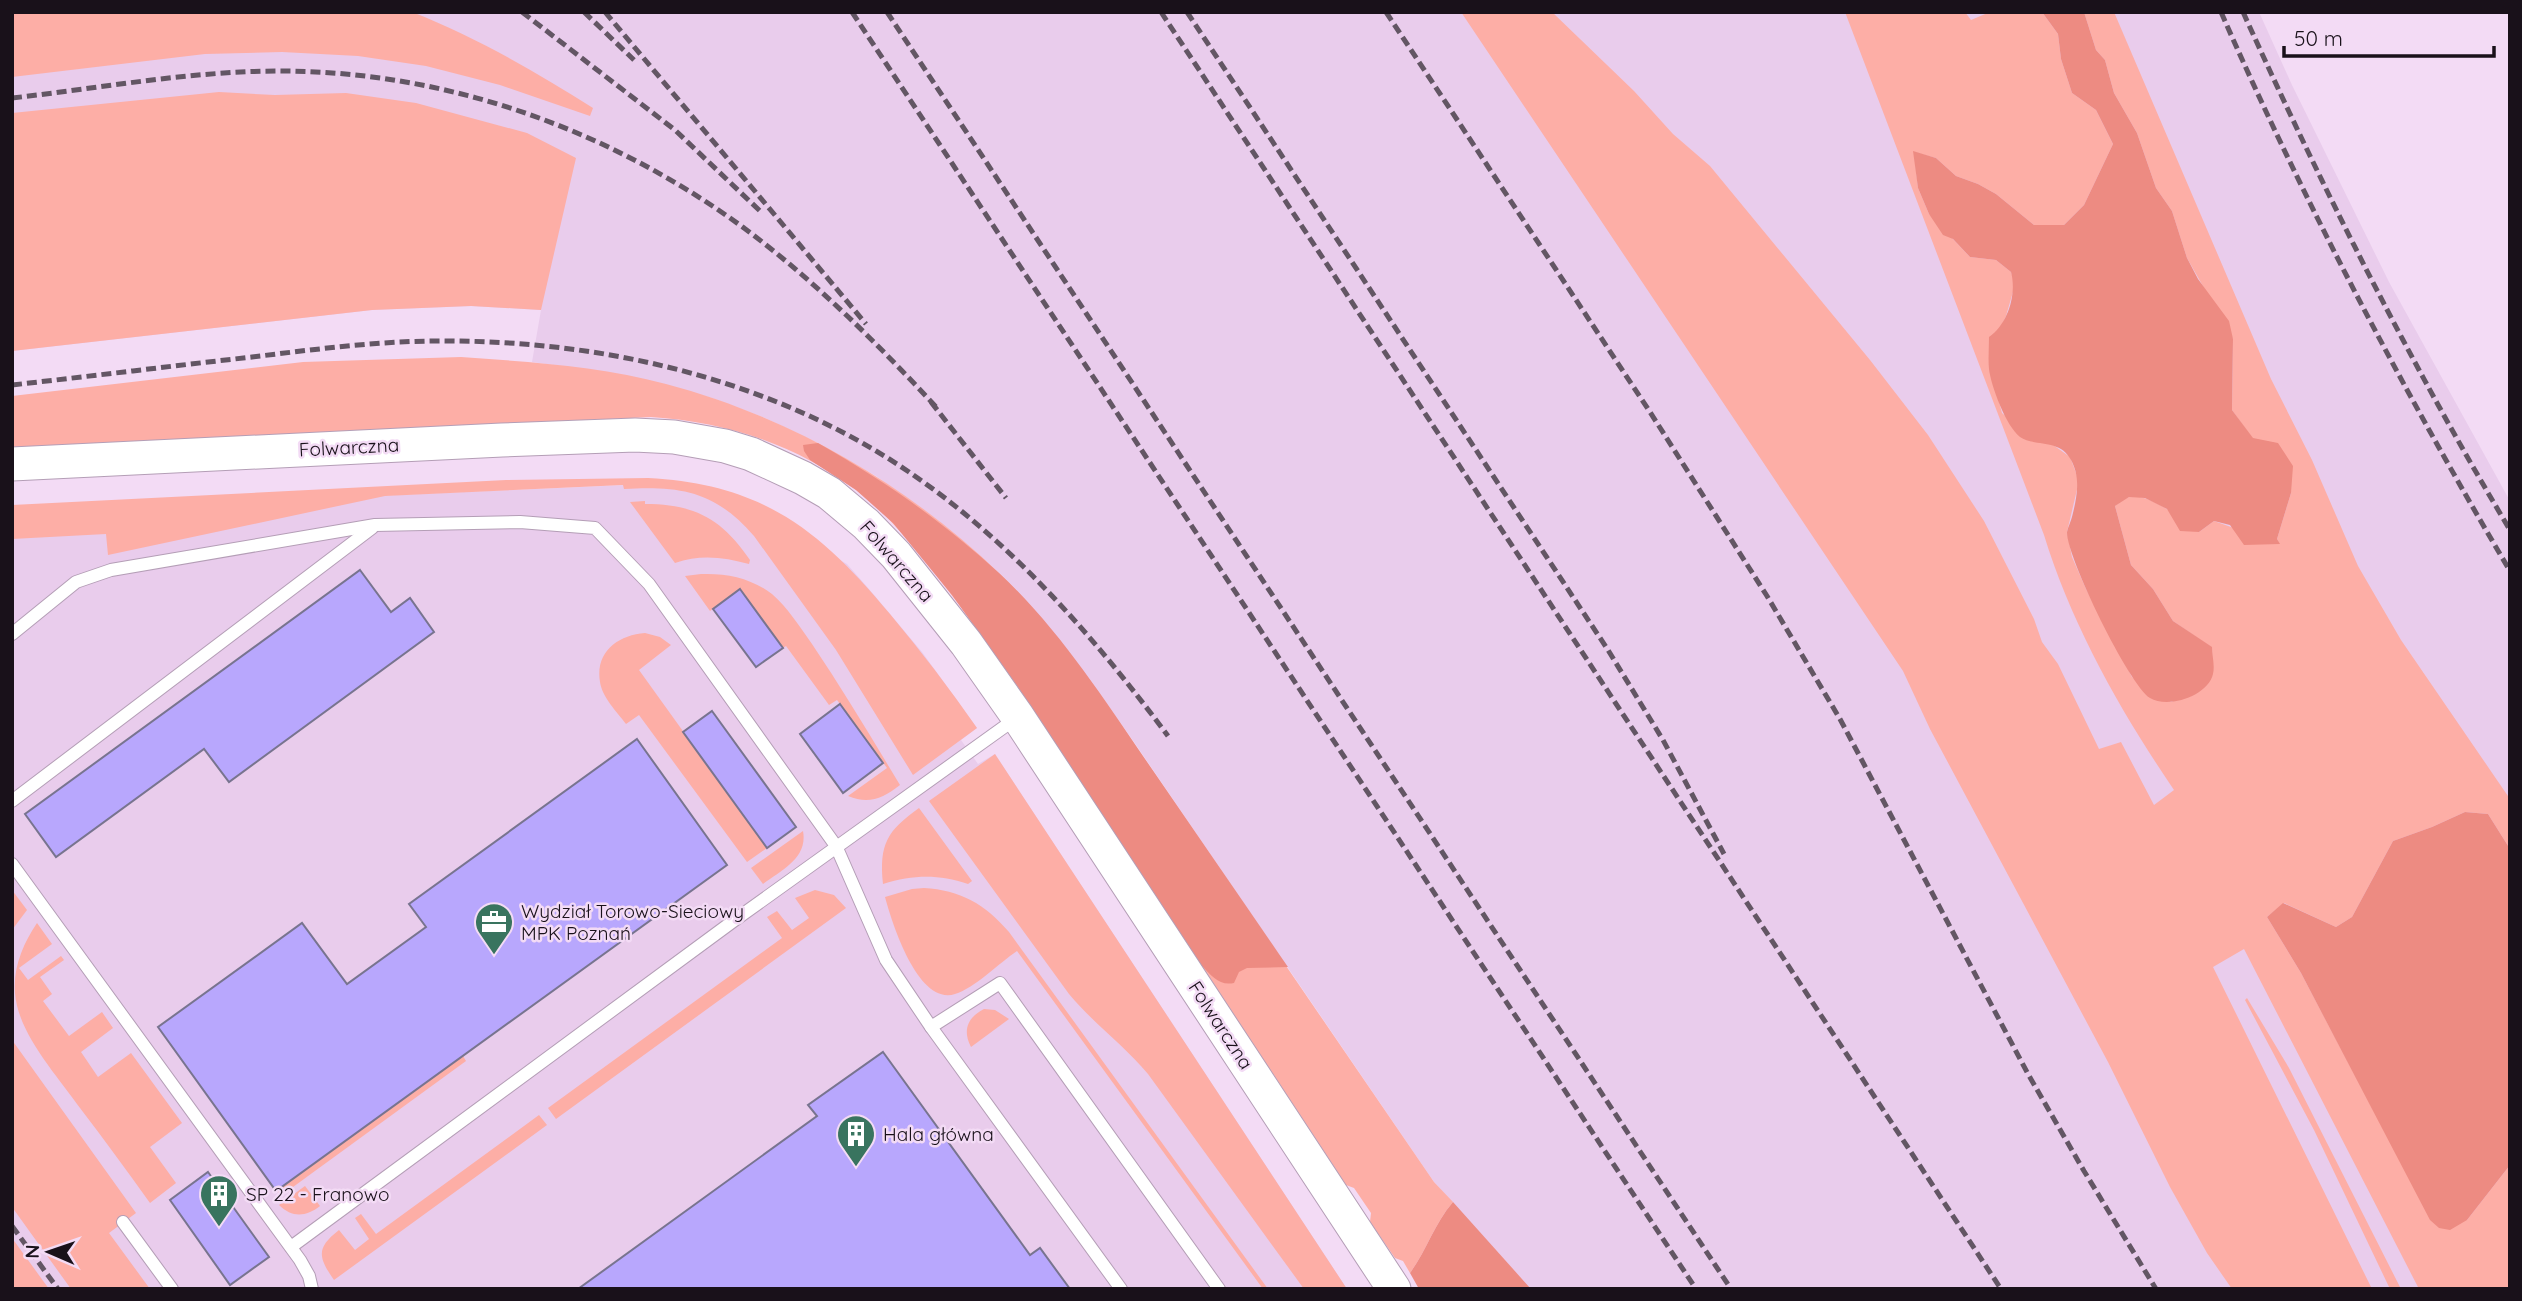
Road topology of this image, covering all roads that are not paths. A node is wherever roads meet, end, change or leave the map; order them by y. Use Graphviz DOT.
graph roads {
  1 [pos="12,464"];
  2 [pos="375,525"];
  3 [pos="12,634"];
  4 [pos="1018,716"];
  5 [pos="12,801"];
  6 [pos="836,846"];
  7 [pos="12,864"];
  8 [pos="930,1027"];
  9 [pos="122,1222"];
  10 [pos="291,1247"];
  11 [pos="172,1289"];
  12 [pos="312,1289"];
  13 [pos="1121,1289"];
  14 [pos="1219,1289"];
  15 [pos="1394,1289"];
  1 -- 4 [label="street, Folwarczna"];
  2 -- 3 [label="lane"];
  2 -- 5 [label="lane"];
  2 -- 6 [label="lane"];
  4 -- 6 [label="lane"];
  4 -- 15 [label="street, Folwarczna"];
  6 -- 8 [label="lane"];
  6 -- 10 [label="lane"];
  7 -- 10 [label="lane"];
  8 -- 13 [label="lane"];
  8 -- 14 [label="lane"];
  9 -- 11 [label="lane"];
  10 -- 12 [label="lane"];
}
